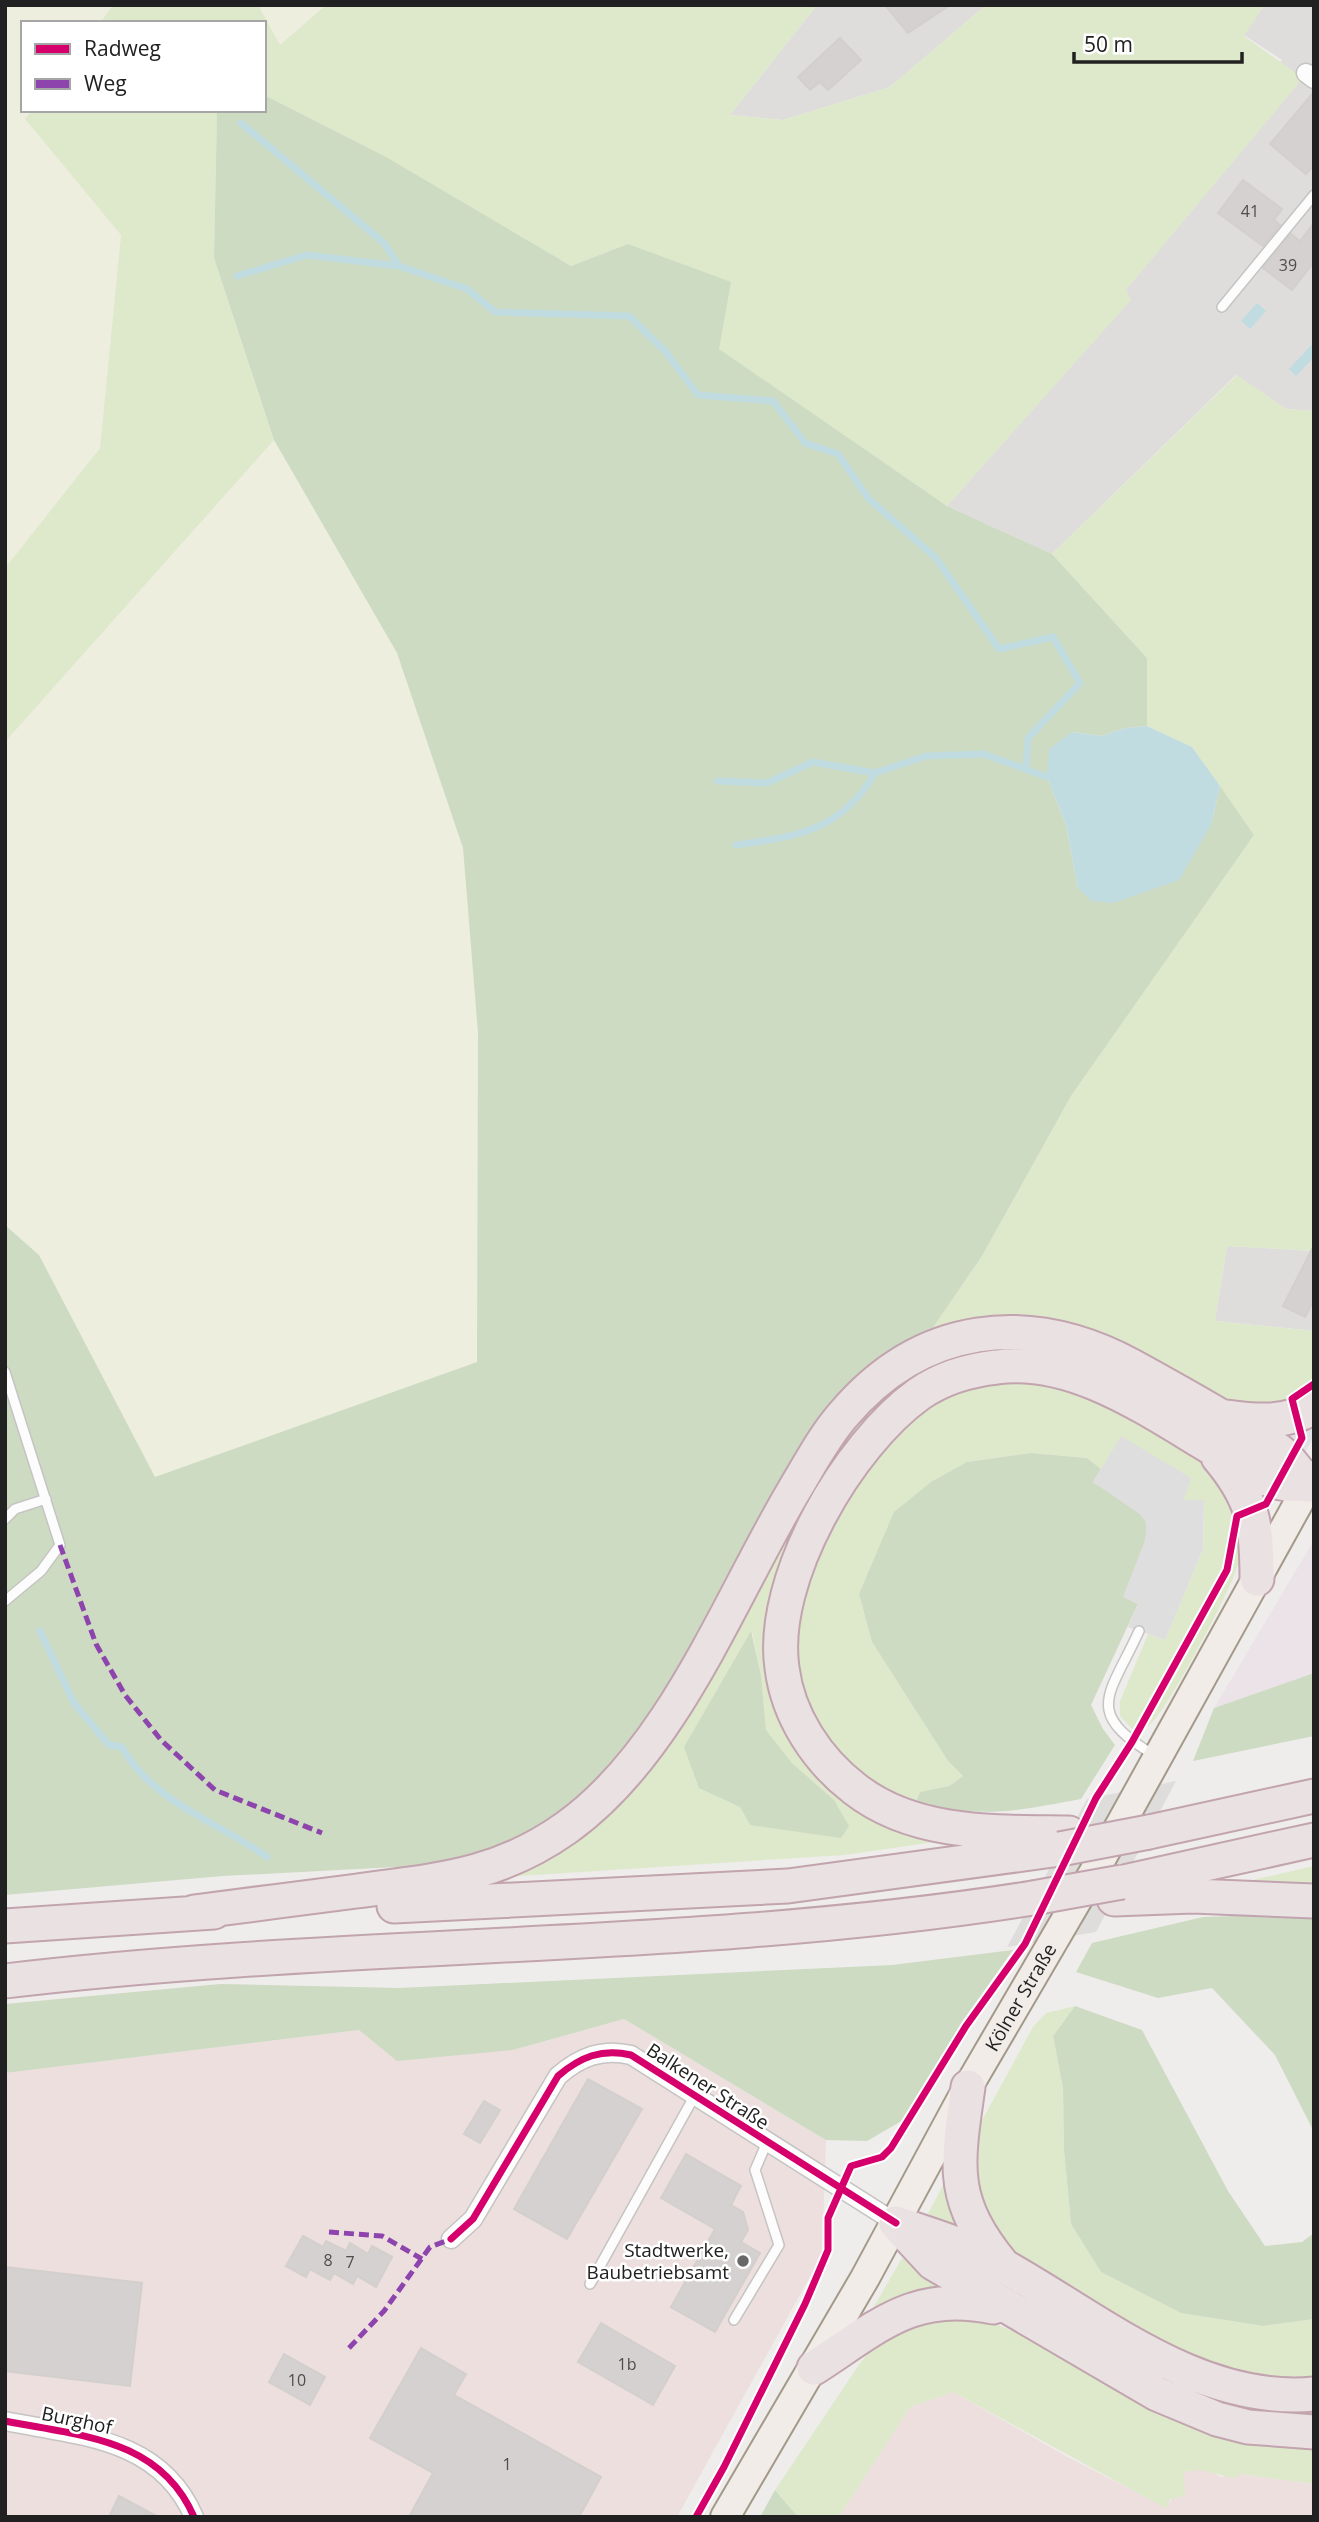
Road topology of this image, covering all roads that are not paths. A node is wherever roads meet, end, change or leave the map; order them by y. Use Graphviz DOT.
graph roads {
  1 [pos="1314,195"];
  2 [pos="1222,307"];
  3 [pos="5,1372"];
  4 [pos="1314,1407"];
  5 [pos="1221,1416"];
  6 [pos="1210,1447"];
  7 [pos="1311,1480"];
  8 [pos="46,1499"];
  9 [pos="5,1519"];
  10 [pos="1256,1579"];
  11 [pos="5,1601"];
  12 [pos="1139,1631"];
  13 [pos="1158,1758"];
  14 [pos="1314,1796"];
  15 [pos="1314,1840"];
  16 [pos="1064,1841"];
  17 [pos="1118,1891"];
  18 [pos="1314,1901"];
  19 [pos="194,1912"];
  20 [pos="5,1926"];
  21 [pos="5,1980"];
  22 [pos="968,2087"];
  23 [pos="695,2095"];
  24 [pos="767,2142"];
  25 [pos="896,2223"];
  26 [pos="451,2239"];
  27 [pos="1004,2266"];
  28 [pos="590,2284"];
  29 [pos="1011,2310"];
  30 [pos="734,2320"];
  31 [pos="814,2368"];
  32 [pos="1314,2394"];
  33 [pos="5,2421"];
  34 [pos="1314,2432"];
  35 [pos="194,2517"];
  36 [pos="725,2517"];
  1 -- 2 [label="lane"];
  3 -- 8 [label="lane"];
  4 -- 5 [label="highway"];
  5 -- 7 [label="highway"];
  5 -- 19 [label="highway"];
  6 -- 7 [label="highway"];
  6 -- 10 [label="highway"];
  6 -- 16 [label="highway"];
  7 -- 10 [label="main road, Kölner Straße"];
  8 -- 9 [label="lane"];
  8 -- 11 [label="lane"];
  10 -- 13 [label="main road, Kölner Straße"];
  12 -- 13 [label="lane"];
  13 -- 22 [label="main road, Kölner Straße"];
  14 -- 16 [label="highway, bridge"];
  15 -- 17 [label="highway"];
  16 -- 19 [label="highway"];
  17 -- 18 [label="highway"];
  17 -- 21 [label="highway, bridge"];
  19 -- 20 [label="highway"];
  22 -- 25 [label="main road, Kölner Straße"];
  22 -- 27 [label="highway"];
  23 -- 24 [label="street, Balkener Straße"];
  23 -- 26 [label="street, Balkener Straße"];
  23 -- 28 [label="lane"];
  24 -- 25 [label="street, Balkener Straße"];
  24 -- 30 [label="lane"];
  25 -- 27 [label="highway"];
  25 -- 29 [label="highway"];
  25 -- 31 [label="main road, Kölner Straße"];
  27 -- 32 [label="highway"];
  29 -- 31 [label="highway"];
  29 -- 34 [label="highway"];
  31 -- 36 [label="main road, Kölner Straße"];
  33 -- 35 [label="street, Burghof"];
}
